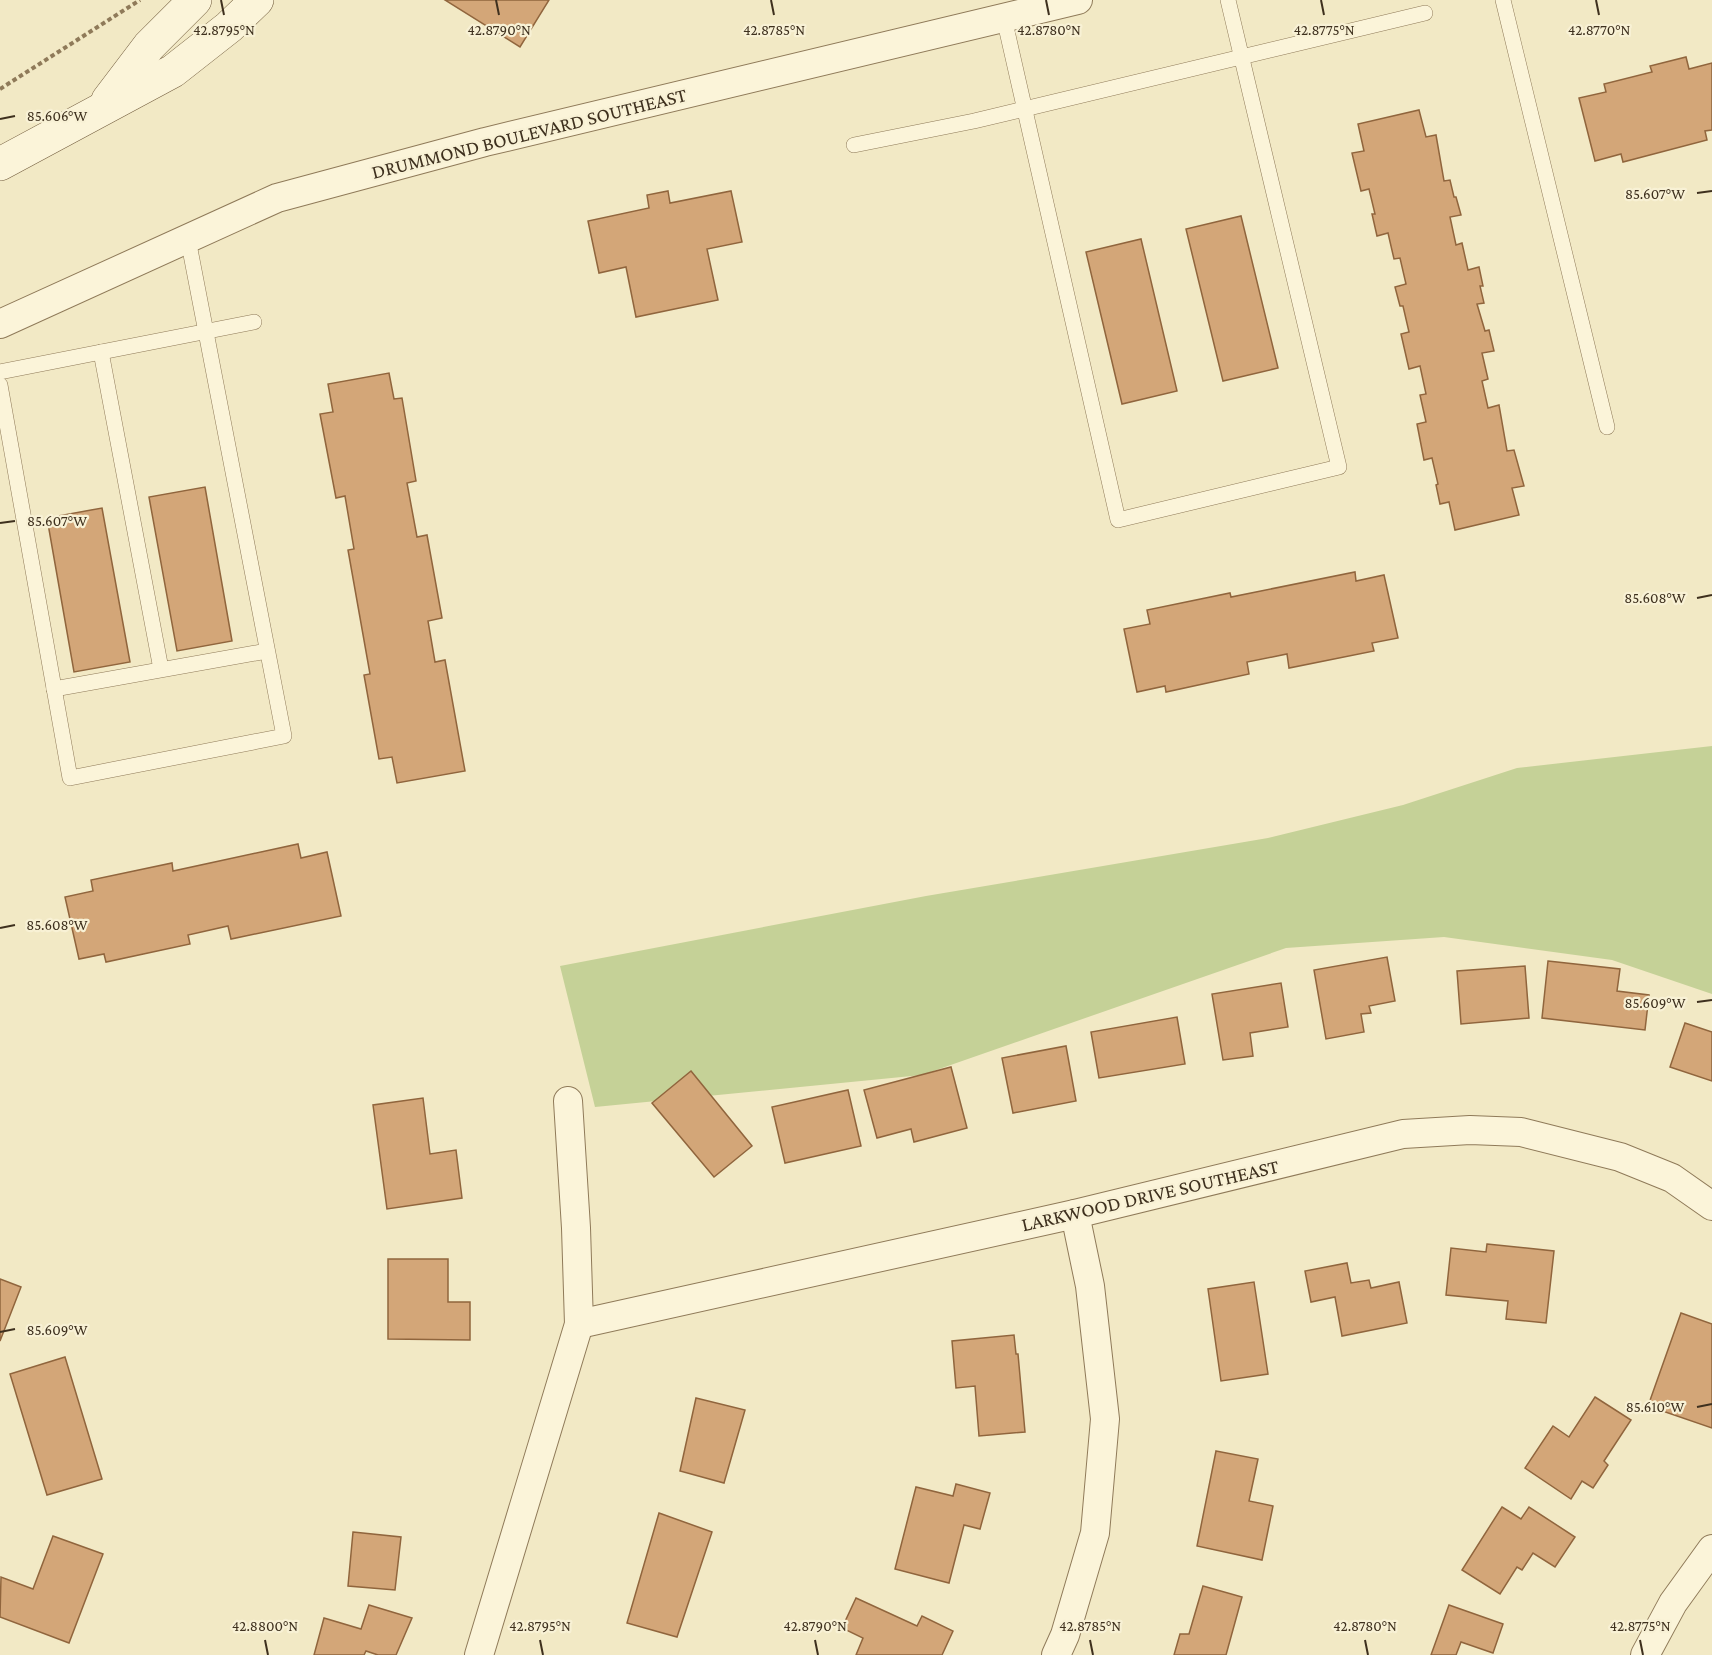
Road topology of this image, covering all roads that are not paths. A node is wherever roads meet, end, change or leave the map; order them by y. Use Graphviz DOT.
graph roads {
  1 [pos="195,0"];
  2 [pos="257,0"];
  3 [pos="1078,0"];
  4 [pos="1228,0"];
  5 [pos="1503,0"];
  6 [pos="1425,13"];
  7 [pos="1004,18"];
  8 [pos="1242,56"];
  9 [pos="101,108"];
  10 [pos="1025,109"];
  11 [pos="854,145"];
  12 [pos="0,164"];
  13 [pos="189,239"];
  14 [pos="254,322"];
  15 [pos="0,324"];
  16 [pos="206,331"];
  17 [pos="101,352"];
  18 [pos="0,372"];
  19 [pos="0,385"];
  20 [pos="1607,426"];
  21 [pos="267,651"];
  22 [pos="161,669"];
  23 [pos="54,689"];
  24 [pos="568,1101"];
  25 [pos="1712,1206"];
  26 [pos="1075,1214"];
  27 [pos="579,1324"];
  28 [pos="1712,1549"];
  29 [pos="479,1655"];
  30 [pos="1056,1655"];
  31 [pos="1645,1655"];
  1 -- 9 [label="main road"];
  2 -- 9 [label="main road"];
  3 -- 7 [label="street, DRUMMOND BOULEVARD SOUTHEAST"];
  4 -- 8 [label="lane"];
  5 -- 20 [label="lane"];
  6 -- 8 [label="lane"];
  7 -- 10 [label="lane"];
  7 -- 13 [label="street, DRUMMOND BOULEVARD SOUTHEAST"];
  8 -- 10 [label="lane"];
  8 -- 10 [label="lane"];
  9 -- 12 [label="main road"];
  10 -- 11 [label="lane"];
  13 -- 15 [label="street, DRUMMOND BOULEVARD SOUTHEAST"];
  13 -- 16 [label="lane"];
  14 -- 16 [label="lane"];
  16 -- 17 [label="lane"];
  16 -- 21 [label="lane"];
  17 -- 18 [label="lane"];
  17 -- 22 [label="lane"];
  19 -- 23 [label="lane"];
  21 -- 22 [label="lane"];
  21 -- 23 [label="lane"];
  22 -- 23 [label="lane"];
  24 -- 27 [label="street"];
  25 -- 26 [label="street, LARKWOOD DRIVE SOUTHEAST"];
  26 -- 27 [label="street, LARKWOOD DRIVE SOUTHEAST"];
  26 -- 30 [label="street"];
  27 -- 29 [label="street"];
  28 -- 31 [label="street"];
}
